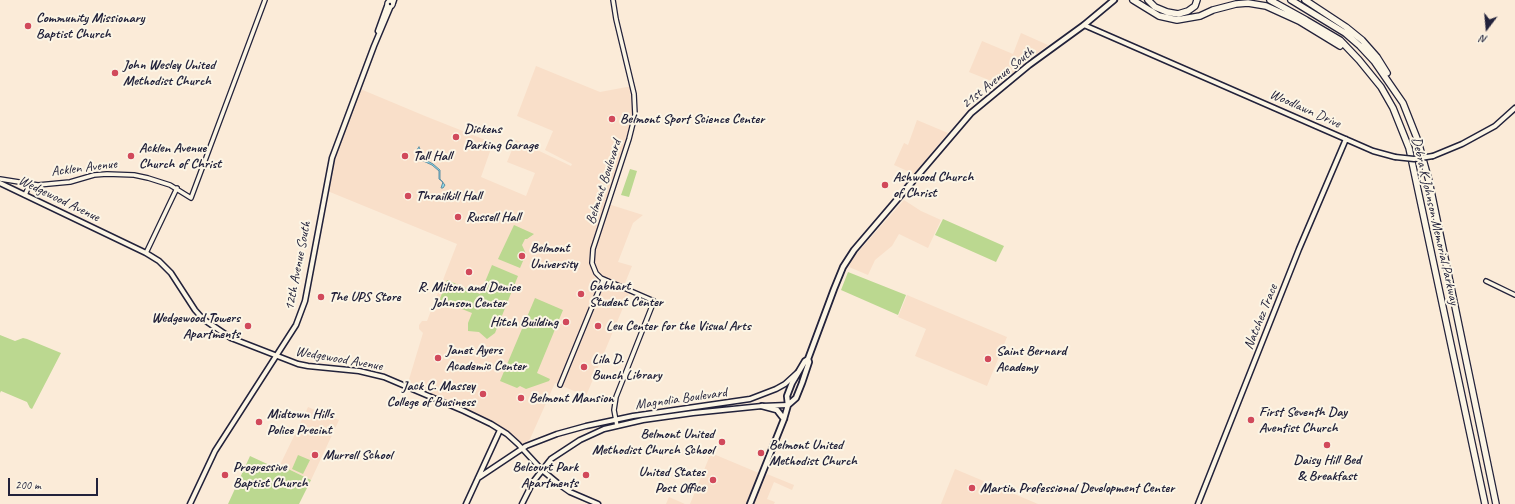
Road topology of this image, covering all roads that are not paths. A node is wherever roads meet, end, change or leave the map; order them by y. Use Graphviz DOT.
graph roads {
  1 [pos="265,0"];
  2 [pos="613,0"];
  3 [pos="1110,0"];
  4 [pos="1114,0"];
  5 [pos="1133,0"];
  6 [pos="1143,0"];
  7 [pos="1148,0"];
  8 [pos="1197,0"];
  9 [pos="1270,0"];
  10 [pos="1291,0"];
  11 [pos="1304,0"];
  12 [pos="392,1"];
  13 [pos="389,7"];
  14 [pos="1104,8"];
  15 [pos="1148,8"];
  16 [pos="1084,25"];
  17 [pos="1359,60"];
  18 [pos="1403,103"];
  19 [pos="1515,108"];
  20 [pos="1346,139"];
  21 [pos="0,179"];
  22 [pos="0,183"];
  23 [pos="38,185"];
  24 [pos="177,188"];
  25 [pos="25,195"];
  26 [pos="146,253"];
  27 [pos="603,280"];
  28 [pos="1486,280"];
  29 [pos="1515,295"];
  30 [pos="277,357"];
  31 [pos="808,359"];
  32 [pos="798,372"];
  33 [pos="560,385"];
  34 [pos="788,405"];
  35 [pos="762,406"];
  36 [pos="616,420"];
  37 [pos="784,420"];
  38 [pos="617,426"];
  39 [pos="500,430"];
  40 [pos="522,449"];
  41 [pos="542,470"];
  42 [pos="478,478"];
  43 [pos="190,504"];
  44 [pos="466,504"];
  45 [pos="522,504"];
  46 [pos="598,504"];
  47 [pos="750,504"];
  48 [pos="1198,504"];
  49 [pos="1485,504"];
  50 [pos="1496,504"];
  1 -- 24 [label="street, Acklen Avenue"];
  2 -- 27 [label="street, Belmont Boulevard"];
  3 -- 14 [label="main road"];
  4 -- 14 [label="main road"];
  5 -- 15 [label="highway"];
  6 -- 15 [label="highway"];
  7 -- 8 [label="highway"];
  9 -- 17 [label="highway, Debra K Johnson Memorial Parkway"];
  10 -- 18 [label="highway, Debra K Johnson Memorial Parkway"];
  11 -- 18 [label="highway"];
  12 -- 13 [label="street"];
  13 -- 30 [label="main road, 12th Avenue South"];
  14 -- 16 [label="main road, 21st Avenue South"];
  15 -- 17 [label="highway"];
  16 -- 20 [label="main road, Woodlawn Drive"];
  16 -- 31 [label="main road, 21st Avenue South"];
  17 -- 49 [label="highway, Debra K Johnson Memorial Parkway"];
  18 -- 50 [label="highway, Debra K Johnson Memorial Parkway"];
  19 -- 20 [label="main road, Woodlawn Drive, bridge"];
  20 -- 48 [label="main road, Natchez Trace"];
  21 -- 23 [label="street, Acklen Avenue"];
  22 -- 25 [label="main road, Wedgewood Avenue"];
  23 -- 24 [label="street, Acklen Avenue"];
  23 -- 25 [label="street"];
  24 -- 26 [label="street"];
  25 -- 26 [label="main road, Wedgewood Avenue"];
  26 -- 30 [label="main road, Wedgewood Avenue"];
  27 -- 33 [label="street"];
  27 -- 36 [label="street"];
  28 -- 29 [label="street"];
  30 -- 39 [label="main road, Wedgewood Avenue"];
  30 -- 43 [label="main road, 12th Avenue South"];
  31 -- 32 [label="main road, 21st Avenue South"];
  31 -- 34 [label="main road, 21st Avenue South"];
  32 -- 34 [label="main road, 21st Avenue South"];
  32 -- 36 [label="main road, Magnolia Boulevard"];
  34 -- 35 [label="main road, Magnolia Boulevard"];
  34 -- 37 [label="main road, 21st Avenue South"];
  35 -- 37 [label="main road"];
  35 -- 38 [label="main road, Magnolia Boulevard"];
  36 -- 38 [label="street"];
  36 -- 40 [label="main road, Magnolia Boulevard"];
  37 -- 47 [label="main road, 21st Avenue South"];
  38 -- 41 [label="main road, Magnolia Boulevard"];
  39 -- 40 [label="main road, Wedgewood Avenue"];
  39 -- 42 [label="main road"];
  40 -- 41 [label="main road, Wedgewood Avenue"];
  40 -- 42 [label="main road, Magnolia Boulevard"];
  41 -- 45 [label="main road, Magnolia Boulevard"];
  41 -- 46 [label="main road, Wedgewood Avenue"];
  42 -- 44 [label="main road"];
}
